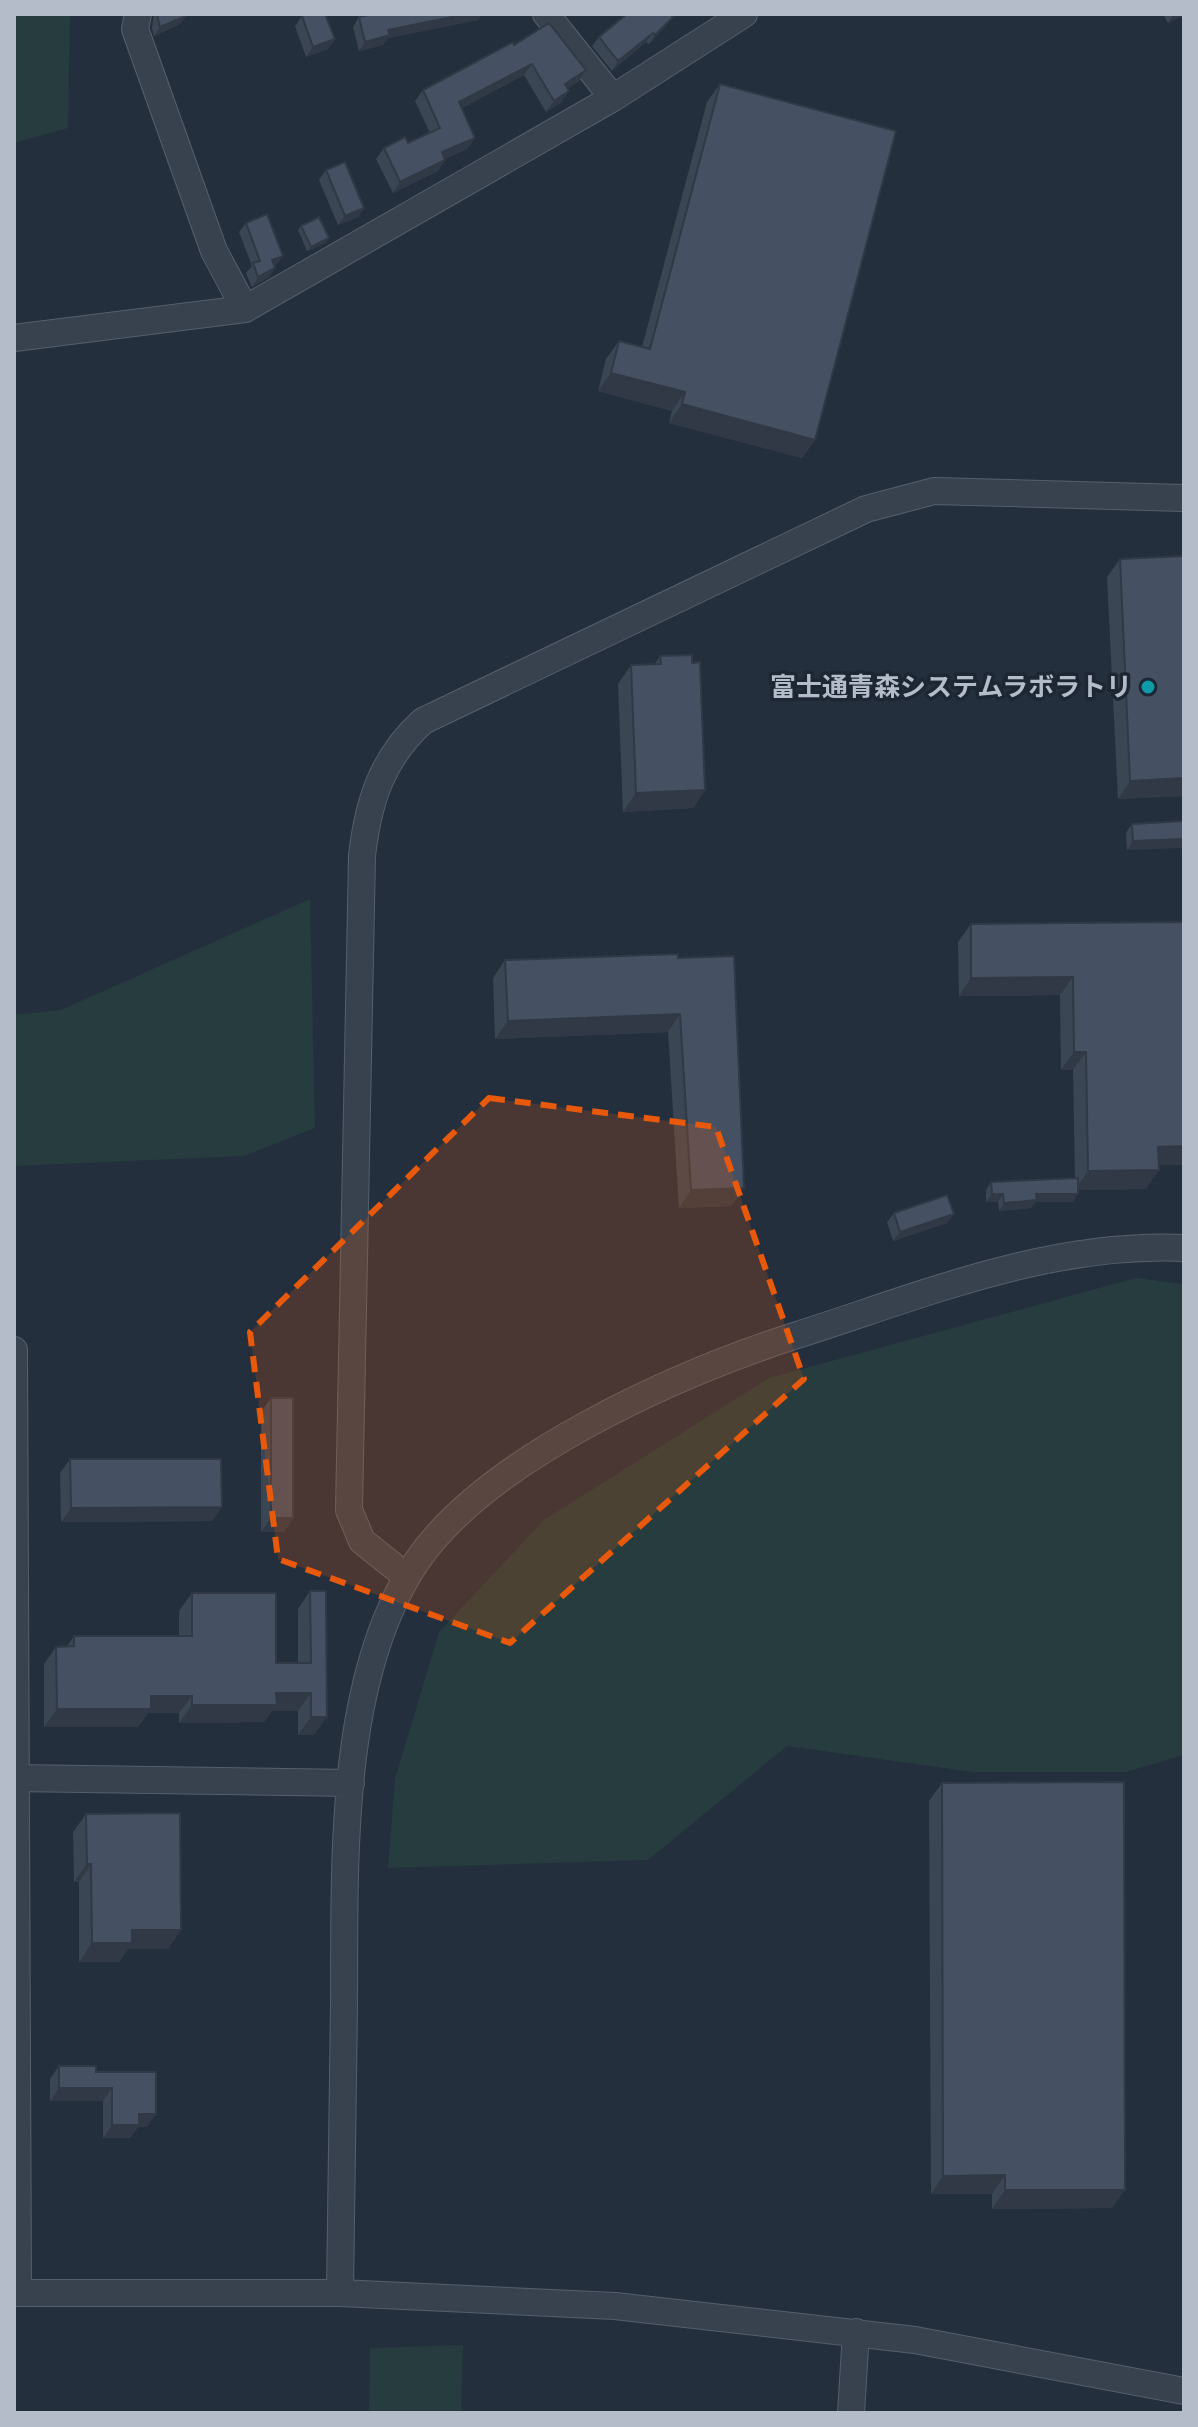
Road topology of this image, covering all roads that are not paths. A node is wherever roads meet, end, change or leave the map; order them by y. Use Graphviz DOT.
graph roads {
  1 [pos="138,14"];
  2 [pos="546,14"];
  3 [pos="744,14"];
  4 [pos="613,98"];
  5 [pos="245,309"];
  6 [pos="14,338"];
  7 [pos="1184,498"];
  8 [pos="1184,1248"];
  9 [pos="14,1350"];
  10 [pos="407,1577"];
  11 [pos="14,1778"];
  12 [pos="351,1783"];
  13 [pos="16,2293"];
  14 [pos="340,2293"];
  15 [pos="856,2332"];
  16 [pos="1184,2391"];
  17 [pos="851,2413"];
  1 -- 5 [label="street"];
  2 -- 4 [label="street"];
  3 -- 4 [label="street"];
  4 -- 5 [label="street"];
  5 -- 6 [label="street"];
  7 -- 10 [label="street"];
  8 -- 10 [label="street"];
  9 -- 11 [label="street"];
  10 -- 12 [label="street"];
  11 -- 12 [label="street"];
  11 -- 13 [label="street"];
  12 -- 14 [label="street"];
  13 -- 14 [label="street"];
  14 -- 15 [label="street"];
  15 -- 16 [label="street"];
  15 -- 17 [label="street"];
}
